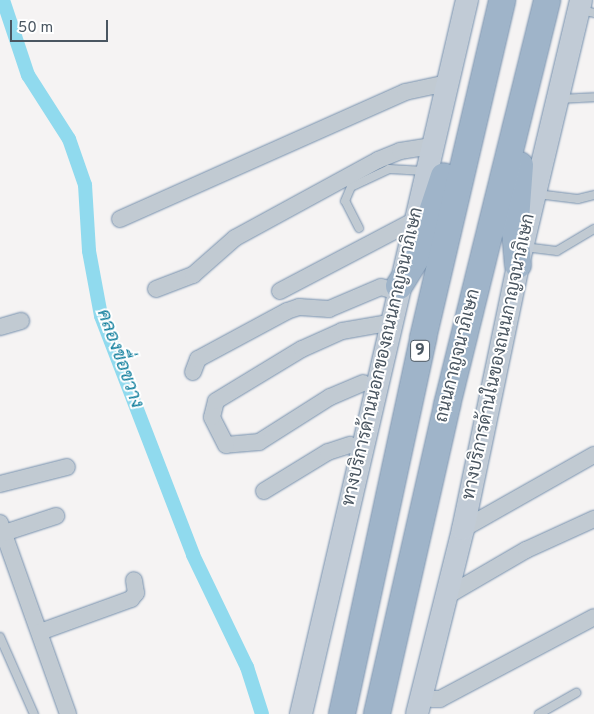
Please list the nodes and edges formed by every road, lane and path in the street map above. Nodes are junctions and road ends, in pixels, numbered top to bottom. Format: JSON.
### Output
{"nodes":[{"id":1,"x":467,"y":0,"type":"edge"},
{"id":2,"x":502,"y":0,"type":"edge"},
{"id":3,"x":547,"y":0,"type":"edge"},
{"id":4,"x":585,"y":7,"type":"edge"},
{"id":5,"x":447,"y":83,"type":"junction"},
{"id":6,"x":525,"y":92,"type":"junction"},
{"id":7,"x":594,"y":96,"type":"edge"},
{"id":8,"x":557,"y":99,"type":"junction"},
{"id":9,"x":475,"y":112,"type":"junction"},
{"id":10,"x":432,"y":146,"type":"junction"},
{"id":11,"x":425,"y":171,"type":"junction"},
{"id":12,"x":535,"y":194,"type":"junction"},
{"id":13,"x":594,"y":195,"type":"edge"},
{"id":14,"x":120,"y":219,"type":"dead end"},
{"id":15,"x":415,"y":220,"type":"junction"},
{"id":16,"x":359,"y":228,"type":"dead end"},
{"id":17,"x":594,"y":229,"type":"edge"},
{"id":18,"x":520,"y":256,"type":"junction"},
{"id":19,"x":156,"y":289,"type":"dead end"},
{"id":20,"x":280,"y":291,"type":"dead end"},
{"id":21,"x":393,"y":302,"type":"junction"},
{"id":22,"x":21,"y":321,"type":"dead end"},
{"id":23,"x":0,"y":328,"type":"edge"},
{"id":24,"x":193,"y":372,"type":"dead end"},
{"id":25,"x":363,"y":383,"type":"junction"},
{"id":26,"x":350,"y":445,"type":"junction"},
{"id":27,"x":594,"y":455,"type":"edge"},
{"id":28,"x":67,"y":467,"type":"dead end"},
{"id":29,"x":0,"y":484,"type":"edge"},
{"id":30,"x":264,"y":491,"type":"dead end"},
{"id":31,"x":56,"y":516,"type":"dead end"},
{"id":32,"x":594,"y":519,"type":"edge"},
{"id":33,"x":2,"y":528,"type":"edge"},
{"id":34,"x":463,"y":529,"type":"junction"},
{"id":35,"x":456,"y":560,"type":"junction"},
{"id":36,"x":134,"y":580,"type":"dead end"},
{"id":37,"x":452,"y":593,"type":"junction"},
{"id":38,"x":594,"y":617,"type":"edge"},
{"id":39,"x":40,"y":632,"type":"junction"},
{"id":40,"x":0,"y":637,"type":"edge"},
{"id":41,"x":576,"y":693,"type":"dead end"},
{"id":42,"x":343,"y":708,"type":"edge"},
{"id":43,"x":426,"y":709,"type":"edge"},
{"id":44,"x":34,"y":714,"type":"edge"},
{"id":45,"x":68,"y":714,"type":"edge"},
{"id":46,"x":301,"y":714,"type":"edge"},
{"id":47,"x":377,"y":714,"type":"edge"},
{"id":48,"x":539,"y":714,"type":"edge"}],
"edges":[{"from":1,"to":5,"type":"main road","name":"ทางบริการด้านนอกของถนนกาญจนาภิเษก"},
{"from":2,"to":9,"type":"highway","name":"ถนนกาญจนาภิเษก","number":"9"},
{"from":3,"to":6,"type":"highway","name":"ถนนกาญจนาภิเษก","number":"9"},
{"from":4,"to":8,"type":"main road","name":"ทางบริการด้านในของถนนกาญจนาภิเษก"},
{"from":5,"to":10,"type":"main road","name":"ทางบริการด้านนอกของถนนกาญจนาภิเษก"},
{"from":5,"to":14,"type":"street"},
{"from":6,"to":18,"type":"highway"},
{"from":6,"to":47,"type":"highway","name":"ถนนกาญจนาภิเษก","number":"9"},
{"from":7,"to":8,"type":"lane"},
{"from":8,"to":12,"type":"main road","name":"ทางบริการด้านในของถนนกาญจนาภิเษก"},
{"from":9,"to":21,"type":"highway"},
{"from":9,"to":42,"type":"highway","name":"ถนนกาญจนาภิเษก","number":"9"},
{"from":10,"to":11,"type":"main road","name":"ทางบริการด้านนอกของถนนกาญจนาภิเษก"},
{"from":10,"to":19,"type":"street"},
{"from":11,"to":15,"type":"main road","name":"ทางบริการด้านนอกของถนนกาญจนาภิเษก"},
{"from":11,"to":16,"type":"lane"},
{"from":12,"to":13,"type":"lane"},
{"from":12,"to":18,"type":"main road","name":"ทางบริการด้านในของถนนกาญจนาภิเษก"},
{"from":15,"to":20,"type":"street"},
{"from":15,"to":21,"type":"main road","name":"ทางบริการด้านนอกของถนนกาญจนาภิเษก"},
{"from":17,"to":18,"type":"lane"},
{"from":18,"to":34,"type":"main road","name":"ทางบริการด้านในของถนนกาญจนาภิเษก"},
{"from":21,"to":24,"type":"street"},
{"from":21,"to":25,"type":"main road"},
{"from":21,"to":25,"type":"street"},
{"from":21,"to":46,"type":"main road","name":"ทางบริการด้านนอกของถนนกาญจนาภิเษก"},
{"from":22,"to":23,"type":"street"},
{"from":25,"to":26,"type":"main road"},
{"from":26,"to":30,"type":"street"},
{"from":26,"to":46,"type":"main road"},
{"from":27,"to":34,"type":"street"},
{"from":28,"to":29,"type":"street"},
{"from":31,"to":33,"type":"street"},
{"from":32,"to":37,"type":"street"},
{"from":33,"to":39,"type":"street"},
{"from":34,"to":35,"type":"main road","name":"ทางบริการด้านในของถนนกาญจนาภิเษก"},
{"from":35,"to":37,"type":"main road"},
{"from":35,"to":43,"type":"main road","name":"ทางบริการด้านในของถนนกาญจนาภิเษก"},
{"from":36,"to":39,"type":"street"},
{"from":37,"to":43,"type":"main road"},
{"from":38,"to":43,"type":"street"},
{"from":39,"to":45,"type":"street"},
{"from":40,"to":44,"type":"lane"},
{"from":41,"to":48,"type":"lane"}]}
